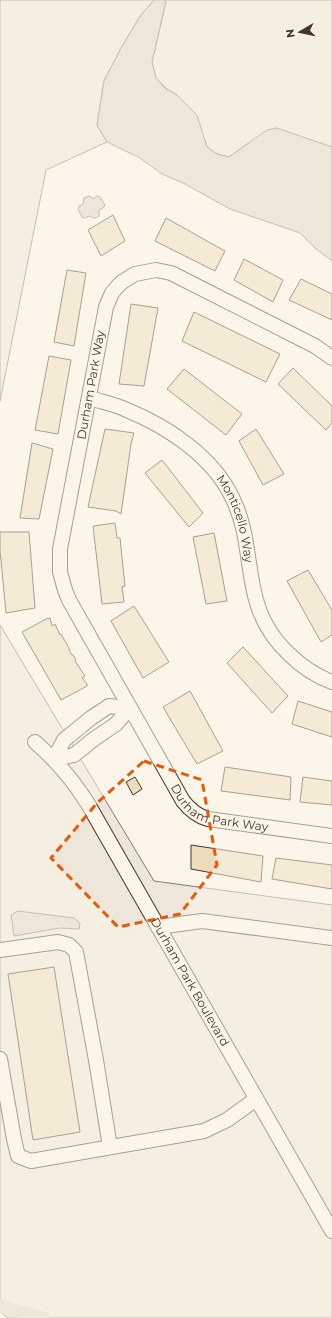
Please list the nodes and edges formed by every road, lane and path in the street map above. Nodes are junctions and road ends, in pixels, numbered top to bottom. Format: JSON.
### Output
{"nodes":[{"id":1,"x":332,"y":358,"type":"edge"},
{"id":2,"x":90,"y":398,"type":"junction"},
{"id":3,"x":332,"y":682,"type":"edge"},
{"id":4,"x":130,"y":708,"type":"junction"},
{"id":5,"x":78,"y":728,"type":"junction"},
{"id":6,"x":35,"y":742,"type":"dead end"},
{"id":7,"x":90,"y":742,"type":"junction"},
{"id":8,"x":54,"y":758,"type":"junction"},
{"id":9,"x":332,"y":836,"type":"edge"},
{"id":10,"x":158,"y":927,"type":"junction"},
{"id":11,"x":332,"y":938,"type":"edge"},
{"id":12,"x":0,"y":950,"type":"edge"},
{"id":13,"x":0,"y":1058,"type":"edge"},
{"id":14,"x":256,"y":1099,"type":"junction"},
{"id":15,"x":110,"y":1147,"type":"junction"},
{"id":16,"x":332,"y":1231,"type":"edge"}],
"edges":[{"from":1,"to":2,"type":"street","name":"Durham Park Way"},
{"from":2,"to":3,"type":"street","name":"Monticello Way"},
{"from":2,"to":4,"type":"street","name":"Durham Park Way"},
{"from":4,"to":5,"type":"street"},
{"from":4,"to":7,"type":"street"},
{"from":4,"to":9,"type":"street","name":"Durham Park Way"},
{"from":5,"to":7,"type":"street"},
{"from":5,"to":8,"type":"street"},
{"from":6,"to":8,"type":"street","name":"Durham Park Boulevard"},
{"from":7,"to":8,"type":"street"},
{"from":8,"to":10,"type":"street","name":"Durham Park Boulevard"},
{"from":10,"to":11,"type":"street"},
{"from":10,"to":14,"type":"street","name":"Durham Park Boulevard"},
{"from":12,"to":15,"type":"street"},
{"from":13,"to":15,"type":"street"},
{"from":14,"to":15,"type":"street"},
{"from":14,"to":16,"type":"street","name":"Durham Park Boulevard"}]}
